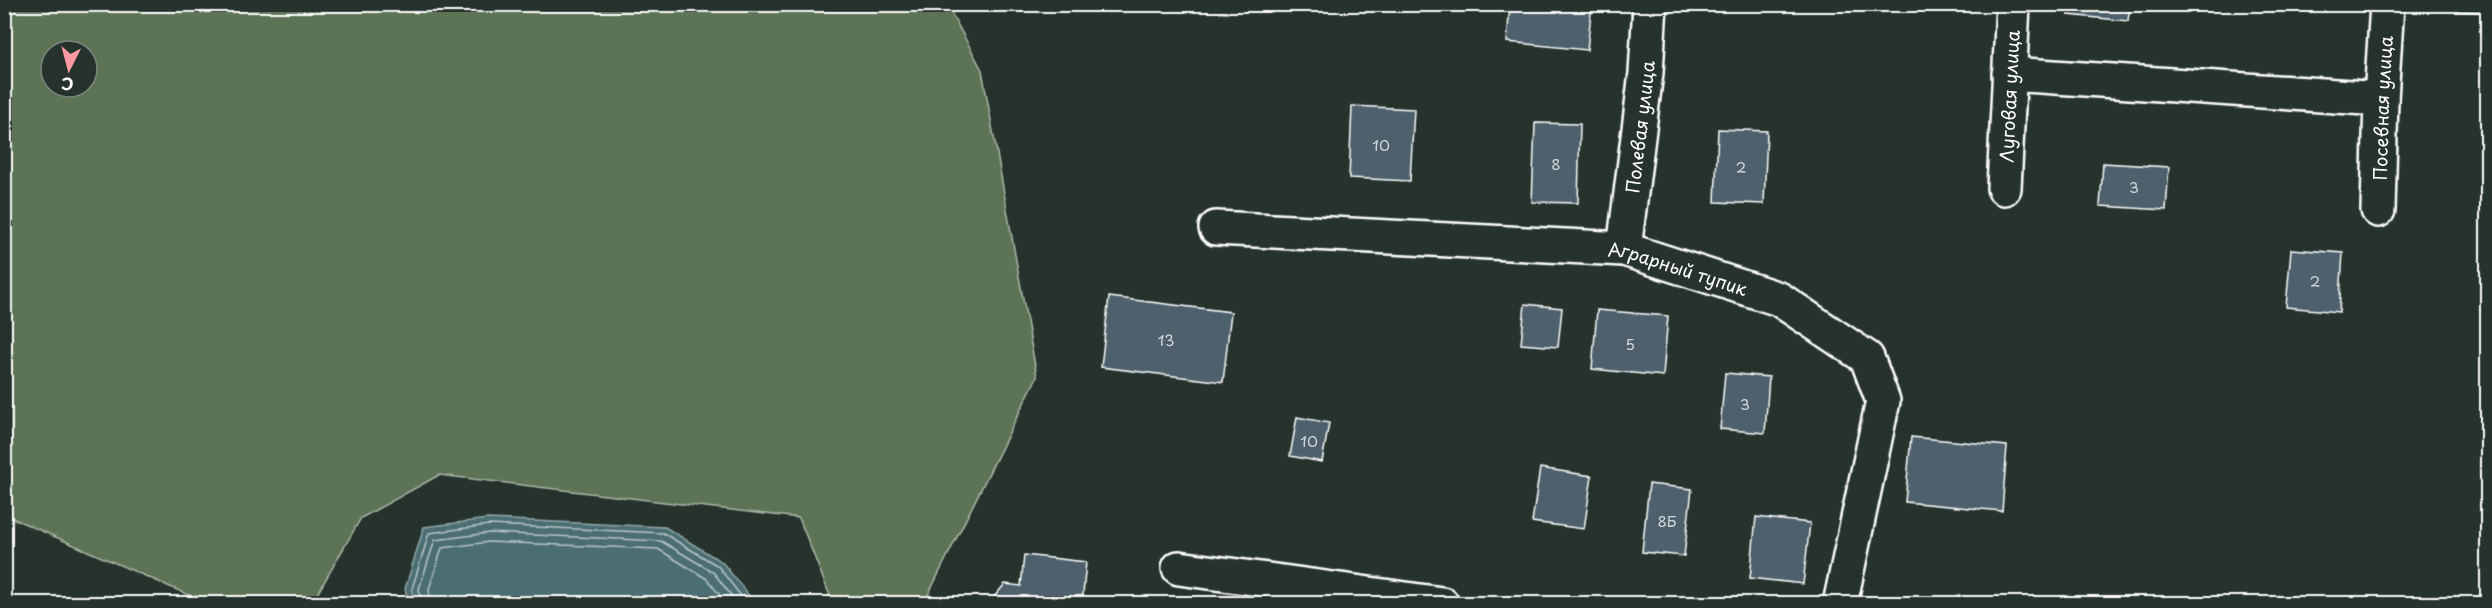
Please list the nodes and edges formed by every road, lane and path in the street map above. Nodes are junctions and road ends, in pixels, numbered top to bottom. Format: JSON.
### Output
{"nodes":[{"id":1,"x":1650,"y":4,"type":"edge"},
{"id":2,"x":2013,"y":4,"type":"edge"},
{"id":3,"x":2386,"y":4,"type":"edge"},
{"id":4,"x":2009,"y":74,"type":"junction"},
{"id":5,"x":2380,"y":99,"type":"junction"},
{"id":6,"x":2004,"y":188,"type":"dead end"},
{"id":7,"x":2378,"y":210,"type":"dead end"},
{"id":8,"x":1216,"y":228,"type":"dead end"},
{"id":9,"x":1624,"y":249,"type":"junction"},
{"id":10,"x":1179,"y":568,"type":"dead end"},
{"id":11,"x":1442,"y":603,"type":"edge"},
{"id":12,"x":1840,"y":603,"type":"edge"}],
"edges":[{"from":1,"to":9,"type":"lane","name":"Полевая улица"},
{"from":2,"to":4,"type":"lane","name":"Луговая улица"},
{"from":3,"to":5,"type":"lane","name":"Посевная улица"},
{"from":4,"to":5,"type":"lane"},
{"from":4,"to":6,"type":"lane","name":"Луговая улица"},
{"from":5,"to":7,"type":"lane","name":"Посевная улица"},
{"from":8,"to":9,"type":"lane","name":"Аграрный тупик"},
{"from":9,"to":12,"type":"lane","name":"Аграрный тупик"},
{"from":10,"to":11,"type":"lane"}]}
